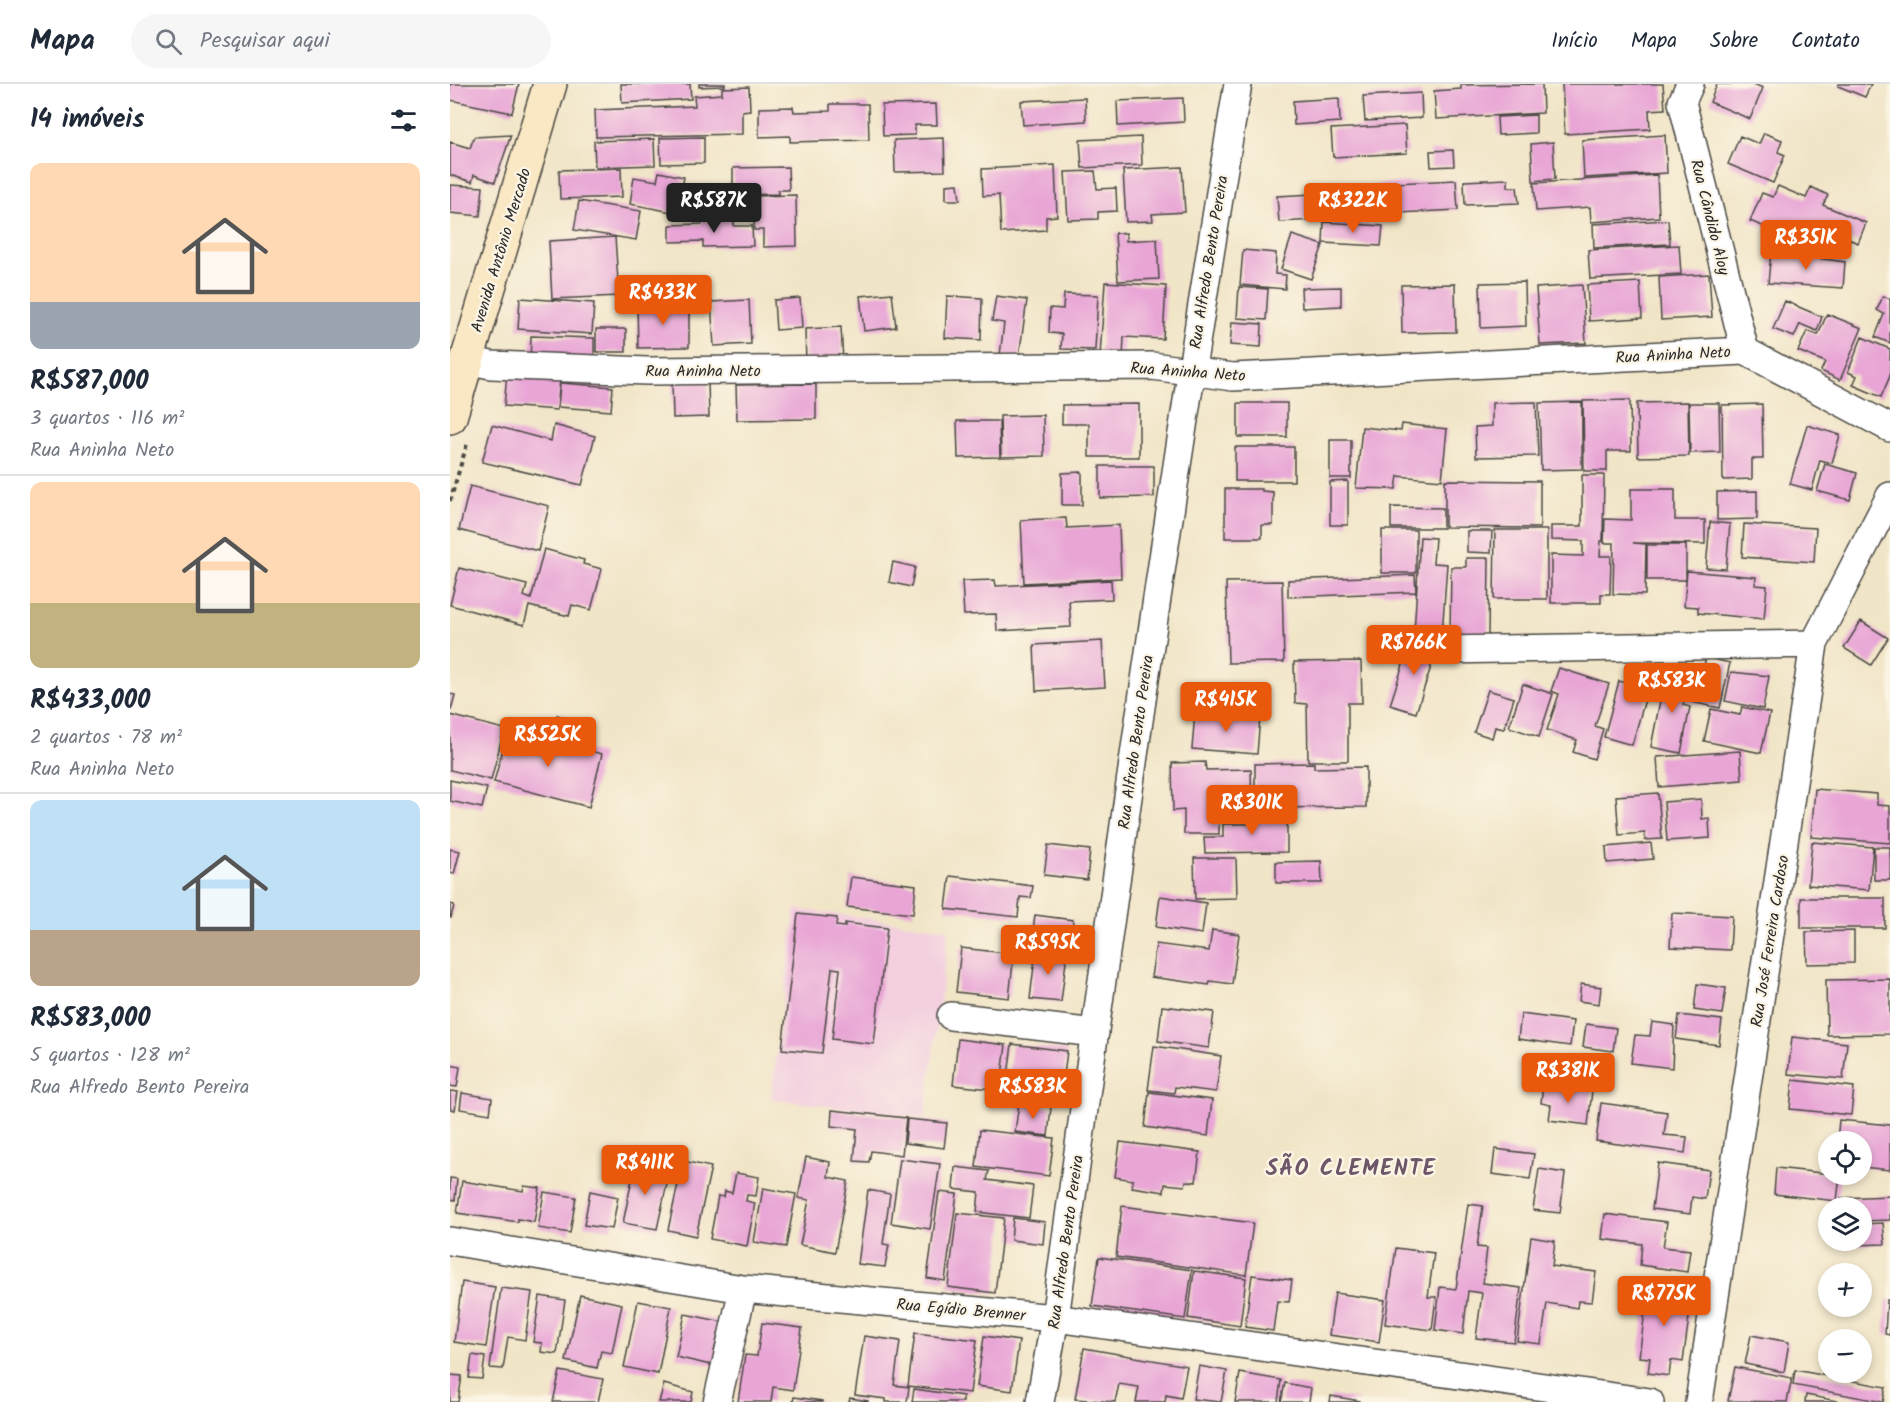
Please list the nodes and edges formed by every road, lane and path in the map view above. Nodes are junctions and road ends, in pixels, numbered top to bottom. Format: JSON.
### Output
{"nodes":[{"id":1,"x":550,"y":84,"type":"edge"},
{"id":2,"x":1238,"y":84,"type":"edge"},
{"id":3,"x":1690,"y":84,"type":"edge"},
{"id":4,"x":1745,"y":351,"type":"junction"},
{"id":5,"x":467,"y":360,"type":"junction"},
{"id":6,"x":1190,"y":370,"type":"junction"},
{"id":7,"x":450,"y":417,"type":"edge"},
{"id":8,"x":1890,"y":428,"type":"edge"},
{"id":9,"x":1890,"y":496,"type":"edge"},
{"id":10,"x":1814,"y":644,"type":"junction"},
{"id":11,"x":1443,"y":650,"type":"dead end"},
{"id":12,"x":951,"y":1016,"type":"dead end"},
{"id":13,"x":1095,"y":1033,"type":"junction"},
{"id":14,"x":450,"y":1240,"type":"edge"},
{"id":15,"x":743,"y":1288,"type":"junction"},
{"id":16,"x":1055,"y":1318,"type":"junction"},
{"id":17,"x":717,"y":1402,"type":"edge"},
{"id":18,"x":1040,"y":1402,"type":"edge"},
{"id":19,"x":1650,"y":1402,"type":"edge"},
{"id":20,"x":1699,"y":1402,"type":"edge"}],
"edges":[{"from":1,"to":5,"type":"street","name":"Avenida Antônio Mercado"},
{"from":2,"to":6,"type":"street","name":"Rua Alfredo Bento Pereira"},
{"from":3,"to":4,"type":"street","name":"Rua Cândido Aloy"},
{"from":4,"to":6,"type":"street","name":"Rua Aninha Neto"},
{"from":4,"to":8,"type":"street","name":"Rua Aninha Neto"},
{"from":5,"to":6,"type":"street","name":"Rua Aninha Neto"},
{"from":5,"to":7,"type":"street","name":"Avenida Antônio Mercado"},
{"from":6,"to":13,"type":"street","name":"Rua Alfredo Bento Pereira"},
{"from":9,"to":10,"type":"street","name":"Rua José Ferreira Cardoso"},
{"from":10,"to":11,"type":"street"},
{"from":10,"to":20,"type":"street","name":"Rua José Ferreira Cardoso"},
{"from":12,"to":13,"type":"street"},
{"from":13,"to":16,"type":"street","name":"Rua Alfredo Bento Pereira"},
{"from":14,"to":15,"type":"street","name":"Rua Egídio Brenner"},
{"from":15,"to":16,"type":"street","name":"Rua Egídio Brenner"},
{"from":15,"to":17,"type":"street"},
{"from":16,"to":18,"type":"street","name":"Rua Alfredo Bento Pereira"},
{"from":16,"to":19,"type":"street","name":"Rua Egídio Brenner"}]}
